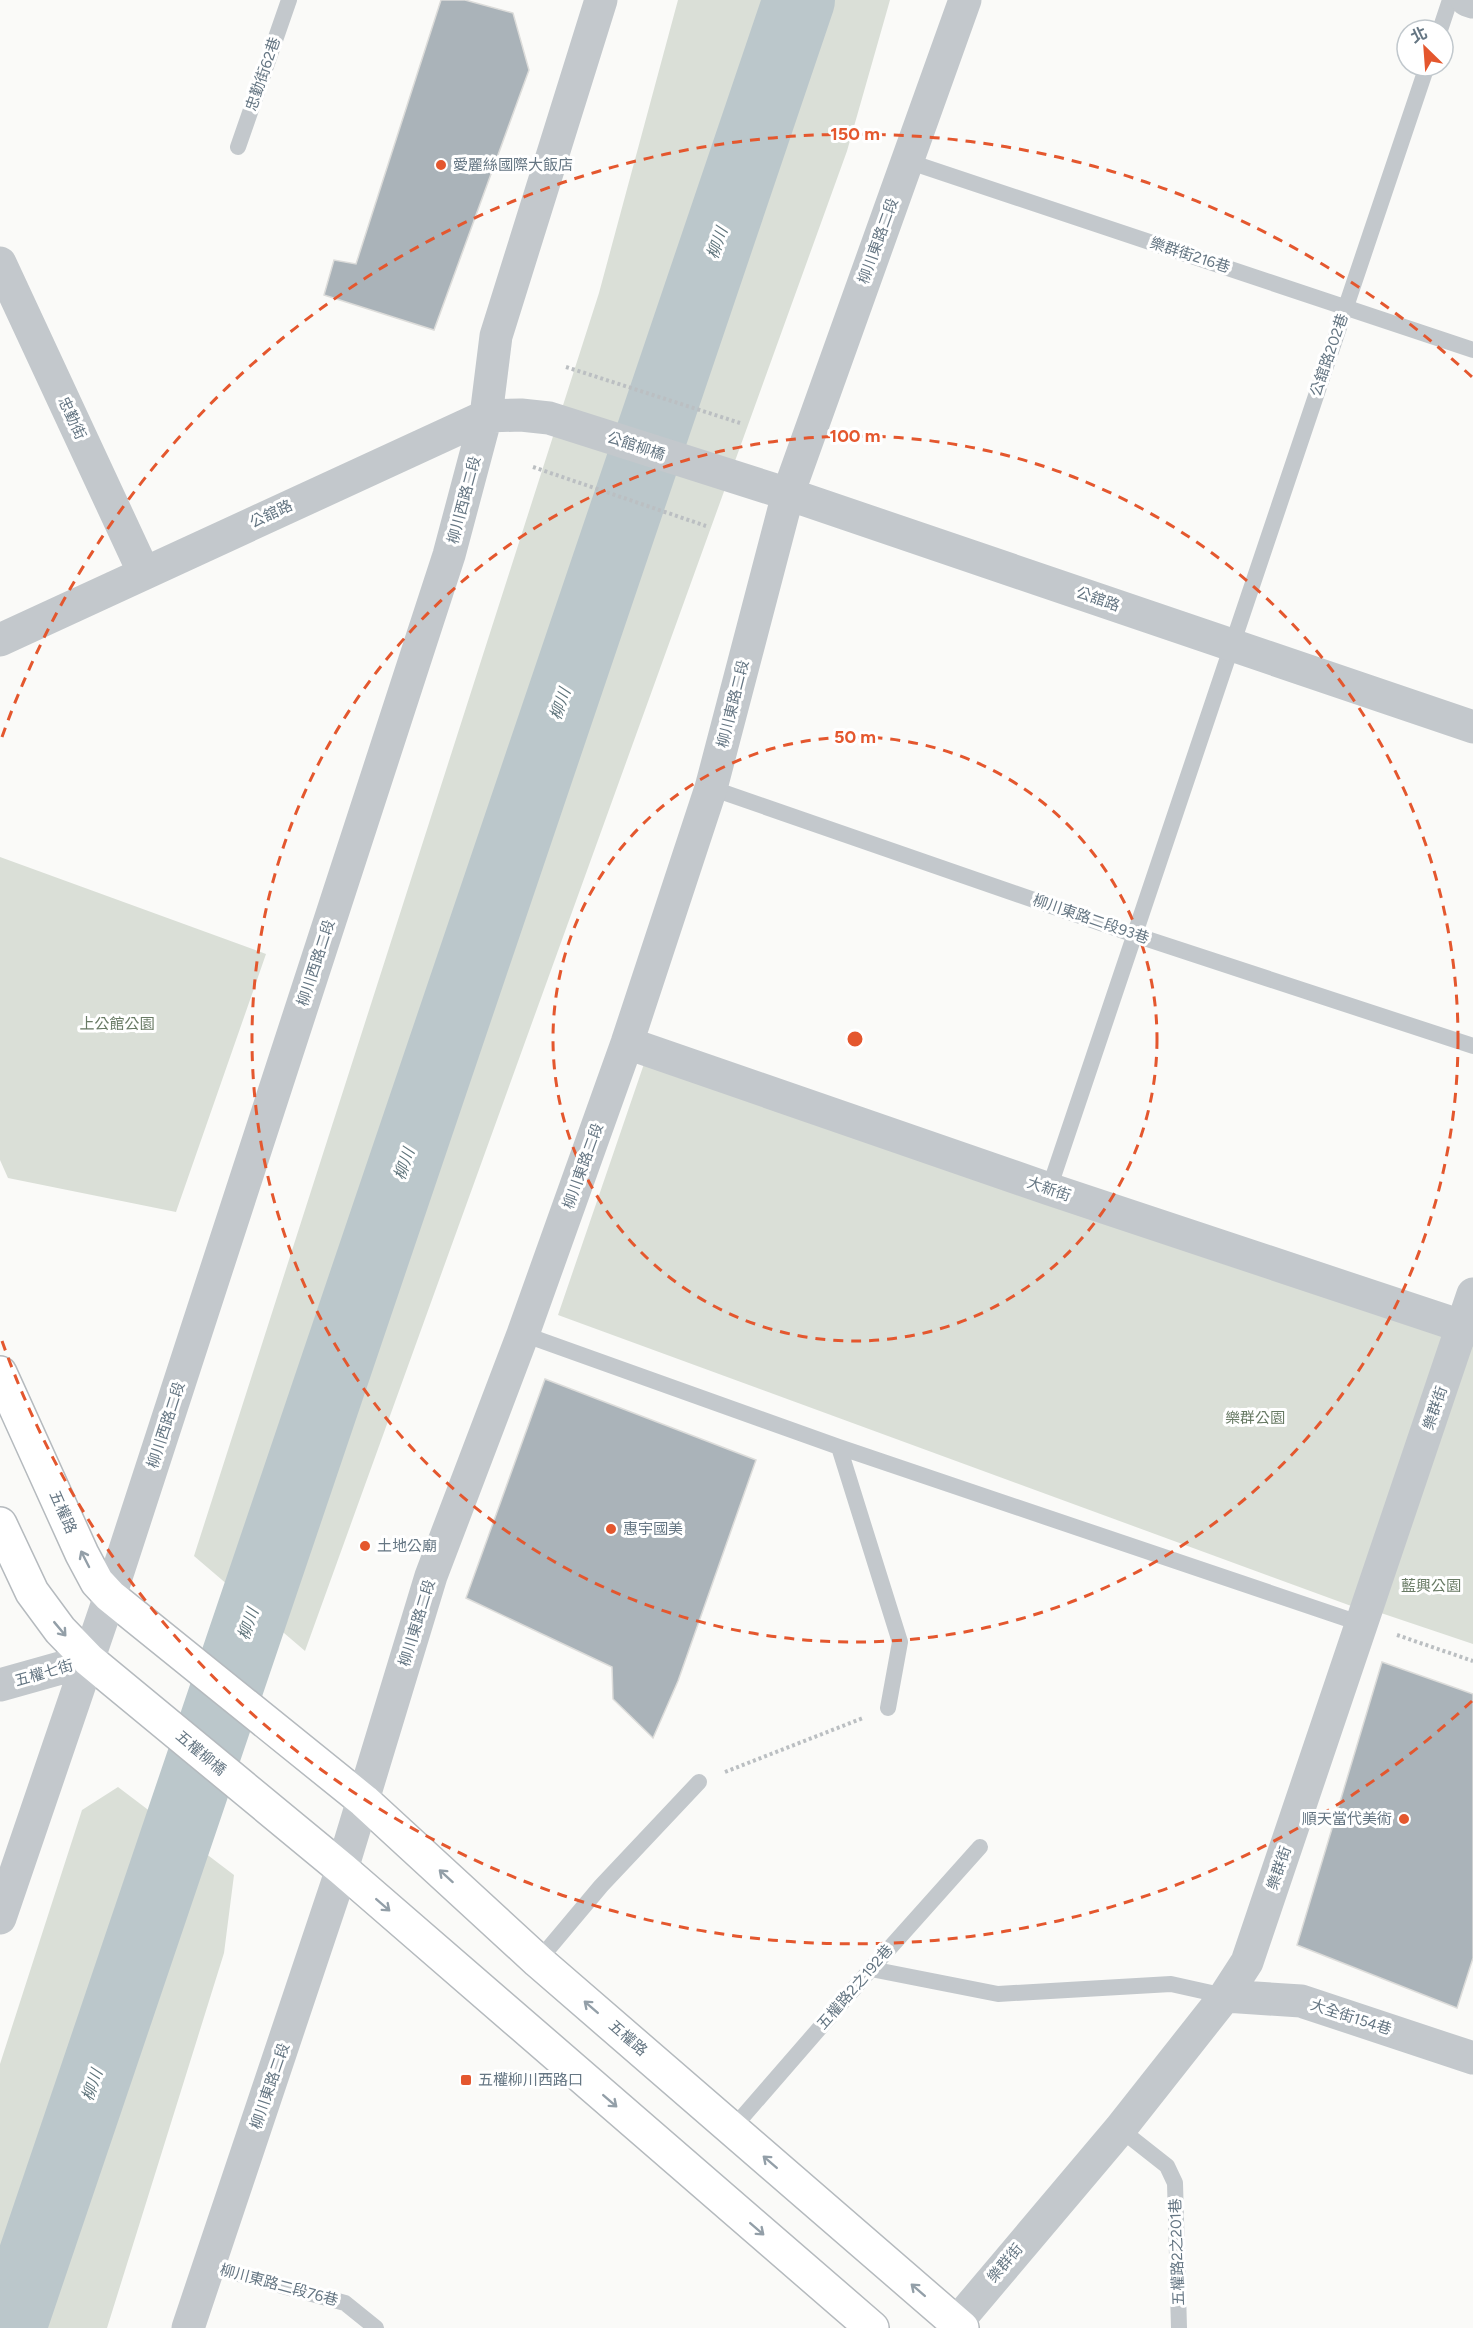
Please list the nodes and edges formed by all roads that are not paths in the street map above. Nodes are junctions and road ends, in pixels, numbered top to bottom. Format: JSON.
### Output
{"nodes":[{"id":1,"x":289,"y":0,"type":"edge"},
{"id":2,"x":599,"y":0,"type":"edge"},
{"id":3,"x":965,"y":0,"type":"edge"},
{"id":4,"x":1450,"y":0,"type":"edge"},
{"id":5,"x":1467,"y":0,"type":"edge"},
{"id":6,"x":1473,"y":2,"type":"edge"},
{"id":7,"x":1444,"y":18,"type":"edge"},
{"id":8,"x":1423,"y":78,"type":"edge"},
{"id":9,"x":238,"y":147,"type":"dead end"},
{"id":10,"x":907,"y":161,"type":"junction"},
{"id":11,"x":0,"y":263,"type":"edge"},
{"id":12,"x":1345,"y":307,"type":"junction"},
{"id":13,"x":1473,"y":350,"type":"edge"},
{"id":14,"x":486,"y":416,"type":"junction"},
{"id":15,"x":549,"y":418,"type":"joint"},
{"id":16,"x":723,"y":474,"type":"joint"},
{"id":17,"x":788,"y":494,"type":"junction"},
{"id":18,"x":144,"y":573,"type":"junction"},
{"id":19,"x":0,"y":640,"type":"edge"},
{"id":20,"x":1231,"y":644,"type":"junction"},
{"id":21,"x":1473,"y":727,"type":"edge"},
{"id":22,"x":711,"y":788,"type":"junction"},
{"id":23,"x":1135,"y":935,"type":"junction"},
{"id":24,"x":627,"y":1043,"type":"junction"},
{"id":25,"x":1473,"y":1046,"type":"edge"},
{"id":26,"x":1049,"y":1189,"type":"junction"},
{"id":27,"x":1473,"y":1294,"type":"edge"},
{"id":28,"x":1468,"y":1328,"type":"edge"},
{"id":29,"x":523,"y":1334,"type":"junction"},
{"id":30,"x":0,"y":1372,"type":"edge"},
{"id":31,"x":839,"y":1448,"type":"junction"},
{"id":32,"x":0,"y":1524,"type":"edge"},
{"id":33,"x":110,"y":1596,"type":"junction"},
{"id":34,"x":1362,"y":1624,"type":"junction"},
{"id":35,"x":88,"y":1660,"type":"junction"},
{"id":36,"x":0,"y":1686,"type":"edge"},
{"id":37,"x":888,"y":1708,"type":"road end"},
{"id":38,"x":699,"y":1782,"type":"road end"},
{"id":39,"x":364,"y":1801,"type":"junction"},
{"id":40,"x":980,"y":1847,"type":"dead end"},
{"id":41,"x":342,"y":1869,"type":"junction"},
{"id":42,"x":0,"y":1918,"type":"edge"},
{"id":43,"x":538,"y":1961,"type":"junction"},
{"id":44,"x":871,"y":1969,"type":"junction"},
{"id":45,"x":1225,"y":1996,"type":"junction"},
{"id":46,"x":1473,"y":2058,"type":"edge"},
{"id":47,"x":732,"y":2129,"type":"junction"},
{"id":48,"x":1120,"y":2129,"type":"junction"},
{"id":49,"x":209,"y":2266,"type":"junction"},
{"id":50,"x":956,"y":2326,"type":"edge"},
{"id":51,"x":188,"y":2328,"type":"edge"},
{"id":52,"x":376,"y":2328,"type":"edge"},
{"id":53,"x":872,"y":2328,"type":"edge"},
{"id":54,"x":1179,"y":2328,"type":"edge"}],
"edges":[{"from":1,"to":9,"type":"lane","name":"忠勤街62巷"},
{"from":2,"to":14,"type":"street","name":"柳川西路二段"},
{"from":3,"to":10,"type":"street","name":"柳川東路二段"},
{"from":4,"to":7,"type":"lane"},
{"from":5,"to":6,"type":"street"},
{"from":8,"to":12,"type":"lane","name":"公舘路202巷"},
{"from":10,"to":12,"type":"lane","name":"樂群街216巷"},
{"from":10,"to":17,"type":"street","name":"柳川東路二段"},
{"from":11,"to":18,"type":"street","name":"忠勤街"},
{"from":12,"to":13,"type":"lane","name":"樂群街216巷"},
{"from":12,"to":20,"type":"lane","name":"公舘路202巷"},
{"from":14,"to":15,"type":"street","name":"公舘路"},
{"from":14,"to":18,"type":"street","name":"公舘路"},
{"from":14,"to":33,"type":"street","name":"柳川西路二段"},
{"from":15,"to":16,"type":"street","name":"公館柳橋"},
{"from":16,"to":17,"type":"street","name":"公舘路"},
{"from":17,"to":20,"type":"street","name":"公舘路"},
{"from":17,"to":22,"type":"street","name":"柳川東路二段"},
{"from":18,"to":19,"type":"street","name":"公舘路"},
{"from":20,"to":21,"type":"street","name":"公舘路"},
{"from":20,"to":23,"type":"lane","name":"公舘路202巷"},
{"from":22,"to":23,"type":"lane","name":"柳川東路二段93巷"},
{"from":22,"to":24,"type":"street","name":"柳川東路二段"},
{"from":23,"to":25,"type":"lane","name":"柳川東路二段93巷"},
{"from":23,"to":26,"type":"lane","name":"公舘路202巷"},
{"from":24,"to":26,"type":"street","name":"大新街"},
{"from":24,"to":29,"type":"street","name":"柳川東路二段"},
{"from":26,"to":28,"type":"street","name":"大新街"},
{"from":27,"to":28,"type":"street","name":"樂群街"},
{"from":28,"to":34,"type":"street","name":"樂群街"},
{"from":29,"to":31,"type":"lane"},
{"from":29,"to":39,"type":"street","name":"柳川東路二段"},
{"from":33,"to":30,"type":"main road","name":"五權路","one_way":true},
{"from":31,"to":34,"type":"lane"},
{"from":31,"to":37,"type":"lane"},
{"from":32,"to":35,"type":"main road","one_way":true},
{"from":33,"to":35,"type":"street","name":"柳川西路二段"},
{"from":33,"to":39,"type":"main road","name":"五權路"},
{"from":34,"to":45,"type":"street","name":"樂群街"},
{"from":35,"to":36,"type":"street","name":"五權七街"},
{"from":35,"to":41,"type":"main road","name":"五權柳橋"},
{"from":35,"to":42,"type":"street","name":"柳川西路二段"},
{"from":38,"to":43,"type":"lane"},
{"from":39,"to":41,"type":"street","name":"柳川東路二段"},
{"from":43,"to":39,"type":"main road","name":"五權路","one_way":true},
{"from":40,"to":44,"type":"lane","name":"五權路2之192巷"},
{"from":41,"to":49,"type":"street","name":"柳川東路二段"},
{"from":41,"to":53,"type":"main road","one_way":true},
{"from":47,"to":43,"type":"main road","name":"五權路","one_way":true},
{"from":44,"to":45,"type":"lane"},
{"from":44,"to":47,"type":"lane","name":"五權路2之192巷"},
{"from":45,"to":46,"type":"street","name":"大全街154巷"},
{"from":45,"to":48,"type":"street","name":"樂群街"},
{"from":50,"to":47,"type":"main road","name":"五權路","one_way":true},
{"from":48,"to":50,"type":"street","name":"樂群街"},
{"from":48,"to":54,"type":"lane","name":"五權路2之201巷"},
{"from":49,"to":51,"type":"street","name":"柳川東路二段"},
{"from":49,"to":52,"type":"lane","name":"柳川東路二段76巷"}]}
